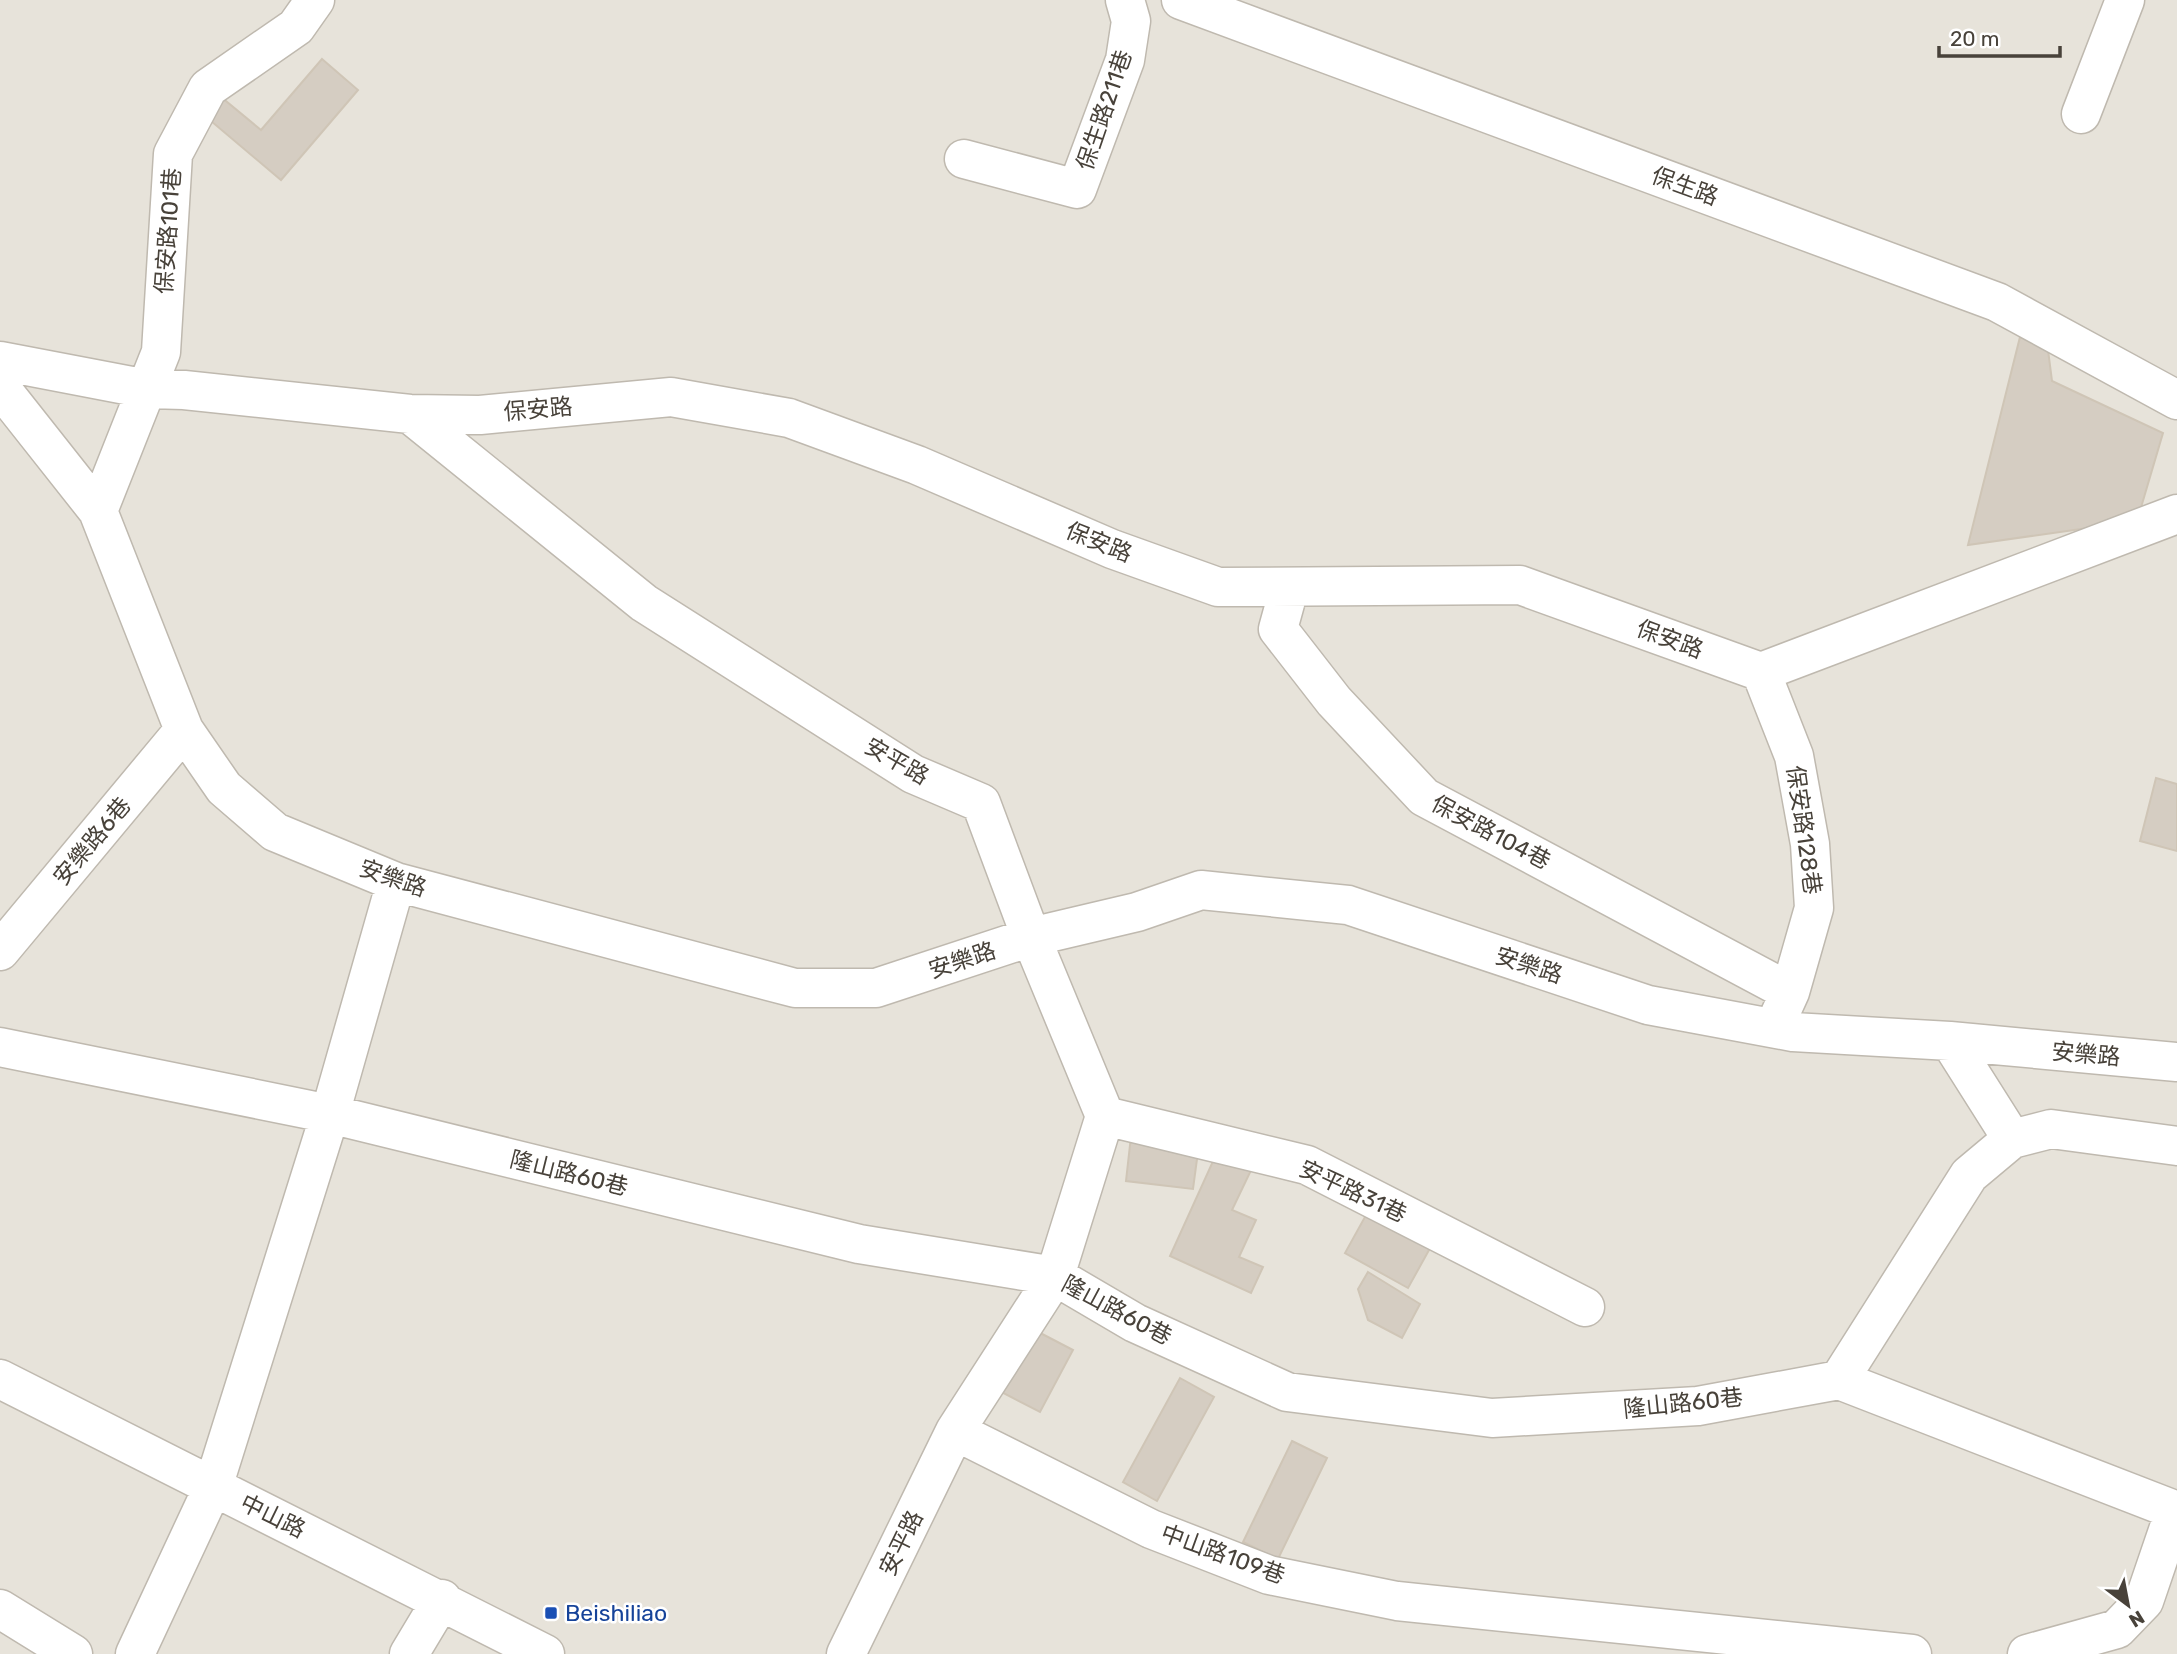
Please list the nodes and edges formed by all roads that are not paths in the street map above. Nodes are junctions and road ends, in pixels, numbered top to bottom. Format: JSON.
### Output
{"nodes":[{"id":1,"x":315,"y":0,"type":"edge"},
{"id":2,"x":1125,"y":0,"type":"edge"},
{"id":3,"x":1181,"y":0,"type":"edge"},
{"id":4,"x":2125,"y":0,"type":"edge"},
{"id":5,"x":2081,"y":114,"type":"dead end"},
{"id":6,"x":964,"y":159,"type":"dead end"},
{"id":7,"x":0,"y":361,"type":"edge"},
{"id":8,"x":0,"y":387,"type":"edge"},
{"id":9,"x":147,"y":389,"type":"junction"},
{"id":10,"x":2177,"y":400,"type":"edge"},
{"id":11,"x":410,"y":414,"type":"junction"},
{"id":12,"x":98,"y":510,"type":"junction"},
{"id":13,"x":2177,"y":514,"type":"edge"},
{"id":14,"x":1289,"y":589,"type":"junction"},
{"id":15,"x":1761,"y":672,"type":"junction"},
{"id":16,"x":184,"y":730,"type":"junction"},
{"id":17,"x":396,"y":882,"type":"junction"},
{"id":18,"x":1031,"y":937,"type":"junction"},
{"id":19,"x":1,"y":947,"type":"edge"},
{"id":20,"x":1790,"y":992,"type":"junction"},
{"id":21,"x":1773,"y":1028,"type":"junction"},
{"id":22,"x":1950,"y":1041,"type":"junction"},
{"id":23,"x":0,"y":1047,"type":"edge"},
{"id":24,"x":2177,"y":1062,"type":"edge"},
{"id":25,"x":330,"y":1114,"type":"junction"},
{"id":26,"x":1105,"y":1116,"type":"junction"},
{"id":27,"x":2012,"y":1139,"type":"junction"},
{"id":28,"x":2177,"y":1146,"type":"edge"},
{"id":29,"x":1055,"y":1276,"type":"junction"},
{"id":30,"x":1586,"y":1307,"type":"dead end"},
{"id":31,"x":0,"y":1379,"type":"edge"},
{"id":32,"x":1839,"y":1380,"type":"junction"},
{"id":33,"x":955,"y":1431,"type":"junction"},
{"id":34,"x":213,"y":1487,"type":"junction"},
{"id":35,"x":2176,"y":1510,"type":"edge"},
{"id":36,"x":442,"y":1599,"type":"junction"},
{"id":37,"x":0,"y":1609,"type":"edge"},
{"id":38,"x":1778,"y":1646,"type":"edge"},
{"id":39,"x":73,"y":1654,"type":"edge"},
{"id":40,"x":135,"y":1654,"type":"edge"},
{"id":41,"x":409,"y":1654,"type":"edge"},
{"id":42,"x":545,"y":1654,"type":"edge"},
{"id":43,"x":846,"y":1654,"type":"edge"},
{"id":44,"x":1912,"y":1654,"type":"edge"},
{"id":45,"x":2027,"y":1654,"type":"edge"}],
"edges":[{"from":1,"to":9,"type":"street","name":"保安路101巷"},
{"from":2,"to":6,"type":"street","name":"保生路211巷"},
{"from":3,"to":10,"type":"street","name":"保生路"},
{"from":4,"to":5,"type":"street"},
{"from":7,"to":9,"type":"street","name":"保安路"},
{"from":8,"to":12,"type":"street","name":"安樂路"},
{"from":9,"to":11,"type":"street","name":"保安路"},
{"from":9,"to":12,"type":"street","name":"保安路101巷"},
{"from":11,"to":14,"type":"street","name":"保安路"},
{"from":11,"to":18,"type":"street","name":"安平路"},
{"from":12,"to":16,"type":"street","name":"安樂路"},
{"from":13,"to":15,"type":"street"},
{"from":14,"to":15,"type":"street","name":"保安路"},
{"from":14,"to":20,"type":"street","name":"保安路104巷"},
{"from":15,"to":20,"type":"street","name":"保安路128巷"},
{"from":16,"to":17,"type":"street","name":"安樂路"},
{"from":16,"to":19,"type":"street","name":"安樂路6巷"},
{"from":17,"to":18,"type":"street","name":"安樂路"},
{"from":17,"to":25,"type":"street"},
{"from":18,"to":21,"type":"street","name":"安樂路"},
{"from":18,"to":26,"type":"street","name":"安平路"},
{"from":20,"to":21,"type":"street","name":"保安路128巷"},
{"from":21,"to":22,"type":"street","name":"安樂路"},
{"from":22,"to":24,"type":"street","name":"安樂路"},
{"from":22,"to":27,"type":"street"},
{"from":23,"to":25,"type":"street","name":"隆山路60巷"},
{"from":25,"to":29,"type":"street","name":"隆山路60巷"},
{"from":25,"to":34,"type":"street"},
{"from":26,"to":29,"type":"street"},
{"from":26,"to":30,"type":"street","name":"安平路31巷"},
{"from":27,"to":28,"type":"street"},
{"from":27,"to":32,"type":"street"},
{"from":29,"to":32,"type":"street","name":"隆山路60巷"},
{"from":29,"to":33,"type":"street"},
{"from":31,"to":34,"type":"street","name":"中山路"},
{"from":32,"to":35,"type":"street"},
{"from":33,"to":38,"type":"street","name":"中山路109巷"},
{"from":33,"to":43,"type":"street","name":"安平路"},
{"from":34,"to":36,"type":"street","name":"中山路"},
{"from":34,"to":40,"type":"street"},
{"from":35,"to":45,"type":"street"},
{"from":36,"to":41,"type":"street"},
{"from":36,"to":42,"type":"street","name":"中山路"},
{"from":37,"to":39,"type":"street"},
{"from":38,"to":44,"type":"street","name":"中山路109巷"}]}
